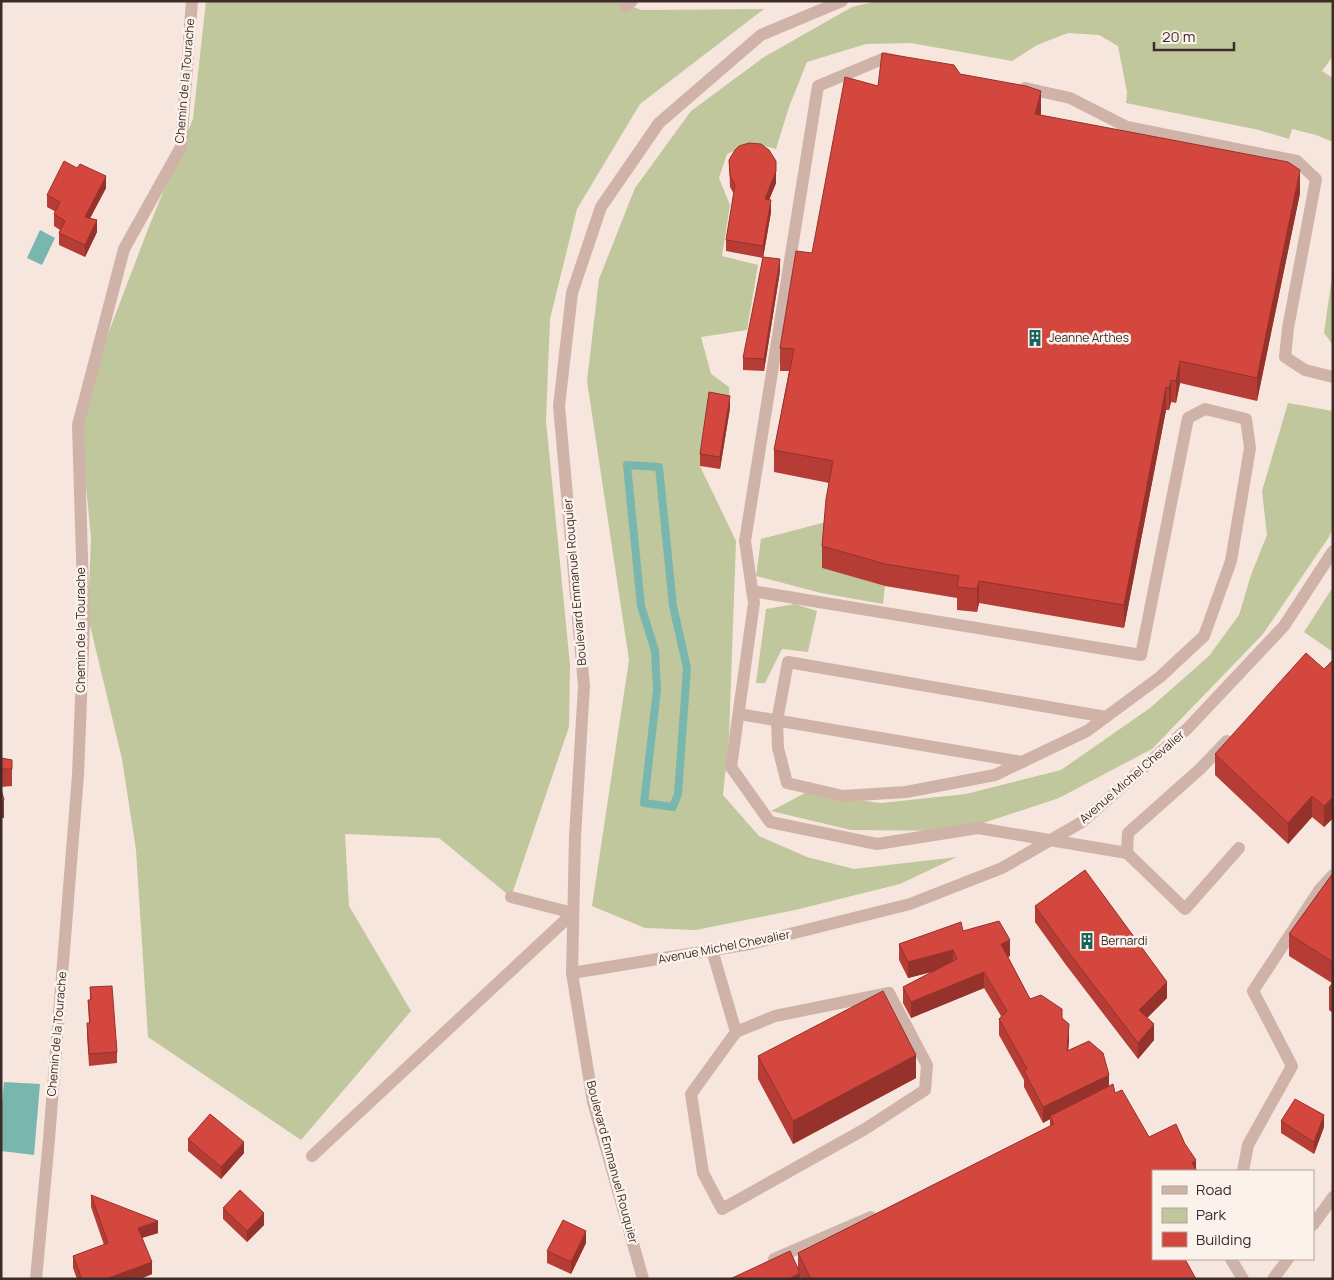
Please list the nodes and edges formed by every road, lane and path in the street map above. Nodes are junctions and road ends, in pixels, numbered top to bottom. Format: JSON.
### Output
{"nodes":[{"id":1,"x":192,"y":1,"type":"edge"},
{"id":2,"x":842,"y":1,"type":"edge"},
{"id":3,"x":914,"y":64,"type":"edge"},
{"id":4,"x":1011,"y":85,"type":"edge"},
{"id":5,"x":1333,"y":377,"type":"edge"},
{"id":6,"x":1333,"y":551,"type":"edge"},
{"id":7,"x":752,"y":591,"type":"junction"},
{"id":8,"x":738,"y":714,"type":"junction"},
{"id":9,"x":1106,"y":718,"type":"junction"},
{"id":10,"x":778,"y":721,"type":"junction"},
{"id":11,"x":1235,"y":733,"type":"edge"},
{"id":12,"x":1022,"y":762,"type":"junction"},
{"id":13,"x":1050,"y":840,"type":"junction"},
{"id":14,"x":1239,"y":848,"type":"dead end"},
{"id":15,"x":1127,"y":853,"type":"junction"},
{"id":16,"x":1333,"y":875,"type":"edge"},
{"id":17,"x":511,"y":897,"type":"dead end"},
{"id":18,"x":574,"y":913,"type":"junction"},
{"id":19,"x":712,"y":950,"type":"junction"},
{"id":20,"x":572,"y":974,"type":"junction"},
{"id":21,"x":736,"y":1032,"type":"junction"},
{"id":22,"x":312,"y":1156,"type":"dead end"},
{"id":23,"x":1243,"y":1170,"type":"edge"},
{"id":24,"x":1333,"y":1197,"type":"edge"},
{"id":25,"x":881,"y":1213,"type":"edge"},
{"id":26,"x":1314,"y":1224,"type":"edge"},
{"id":27,"x":1231,"y":1260,"type":"edge"},
{"id":28,"x":1278,"y":1260,"type":"edge"},
{"id":29,"x":1287,"y":1260,"type":"edge"},
{"id":30,"x":763,"y":1264,"type":"edge"},
{"id":31,"x":1276,"y":1276,"type":"edge"},
{"id":32,"x":36,"y":1279,"type":"edge"},
{"id":33,"x":643,"y":1279,"type":"edge"},
{"id":34,"x":1243,"y":1279,"type":"edge"}],
"edges":[{"from":1,"to":32,"type":"street","name":"Chemin de la Tourache"},
{"from":2,"to":18,"type":"street","name":"Boulevard Emmanuel Rouquier"},
{"from":3,"to":7,"type":"street"},
{"from":4,"to":5,"type":"street"},
{"from":6,"to":13,"type":"street","name":"Avenue Michel Chevalier"},
{"from":7,"to":8,"type":"street"},
{"from":7,"to":9,"type":"street"},
{"from":8,"to":10,"type":"street"},
{"from":8,"to":13,"type":"street"},
{"from":9,"to":10,"type":"street"},
{"from":9,"to":12,"type":"street"},
{"from":10,"to":12,"type":"street"},
{"from":10,"to":12,"type":"street"},
{"from":11,"to":15,"type":"street"},
{"from":13,"to":15,"type":"street"},
{"from":13,"to":19,"type":"street","name":"Avenue Michel Chevalier"},
{"from":14,"to":15,"type":"street"},
{"from":16,"to":23,"type":"street"},
{"from":17,"to":18,"type":"street"},
{"from":18,"to":20,"type":"street","name":"Boulevard Emmanuel Rouquier"},
{"from":18,"to":22,"type":"street"},
{"from":19,"to":20,"type":"street","name":"Avenue Michel Chevalier"},
{"from":19,"to":21,"type":"street"},
{"from":20,"to":33,"type":"street","name":"Boulevard Emmanuel Rouquier"},
{"from":21,"to":21,"type":"street"},
{"from":24,"to":26,"type":"street"},
{"from":25,"to":30,"type":"street"},
{"from":27,"to":34,"type":"street"},
{"from":28,"to":31,"type":"street"},
{"from":29,"to":31,"type":"street"}]}
